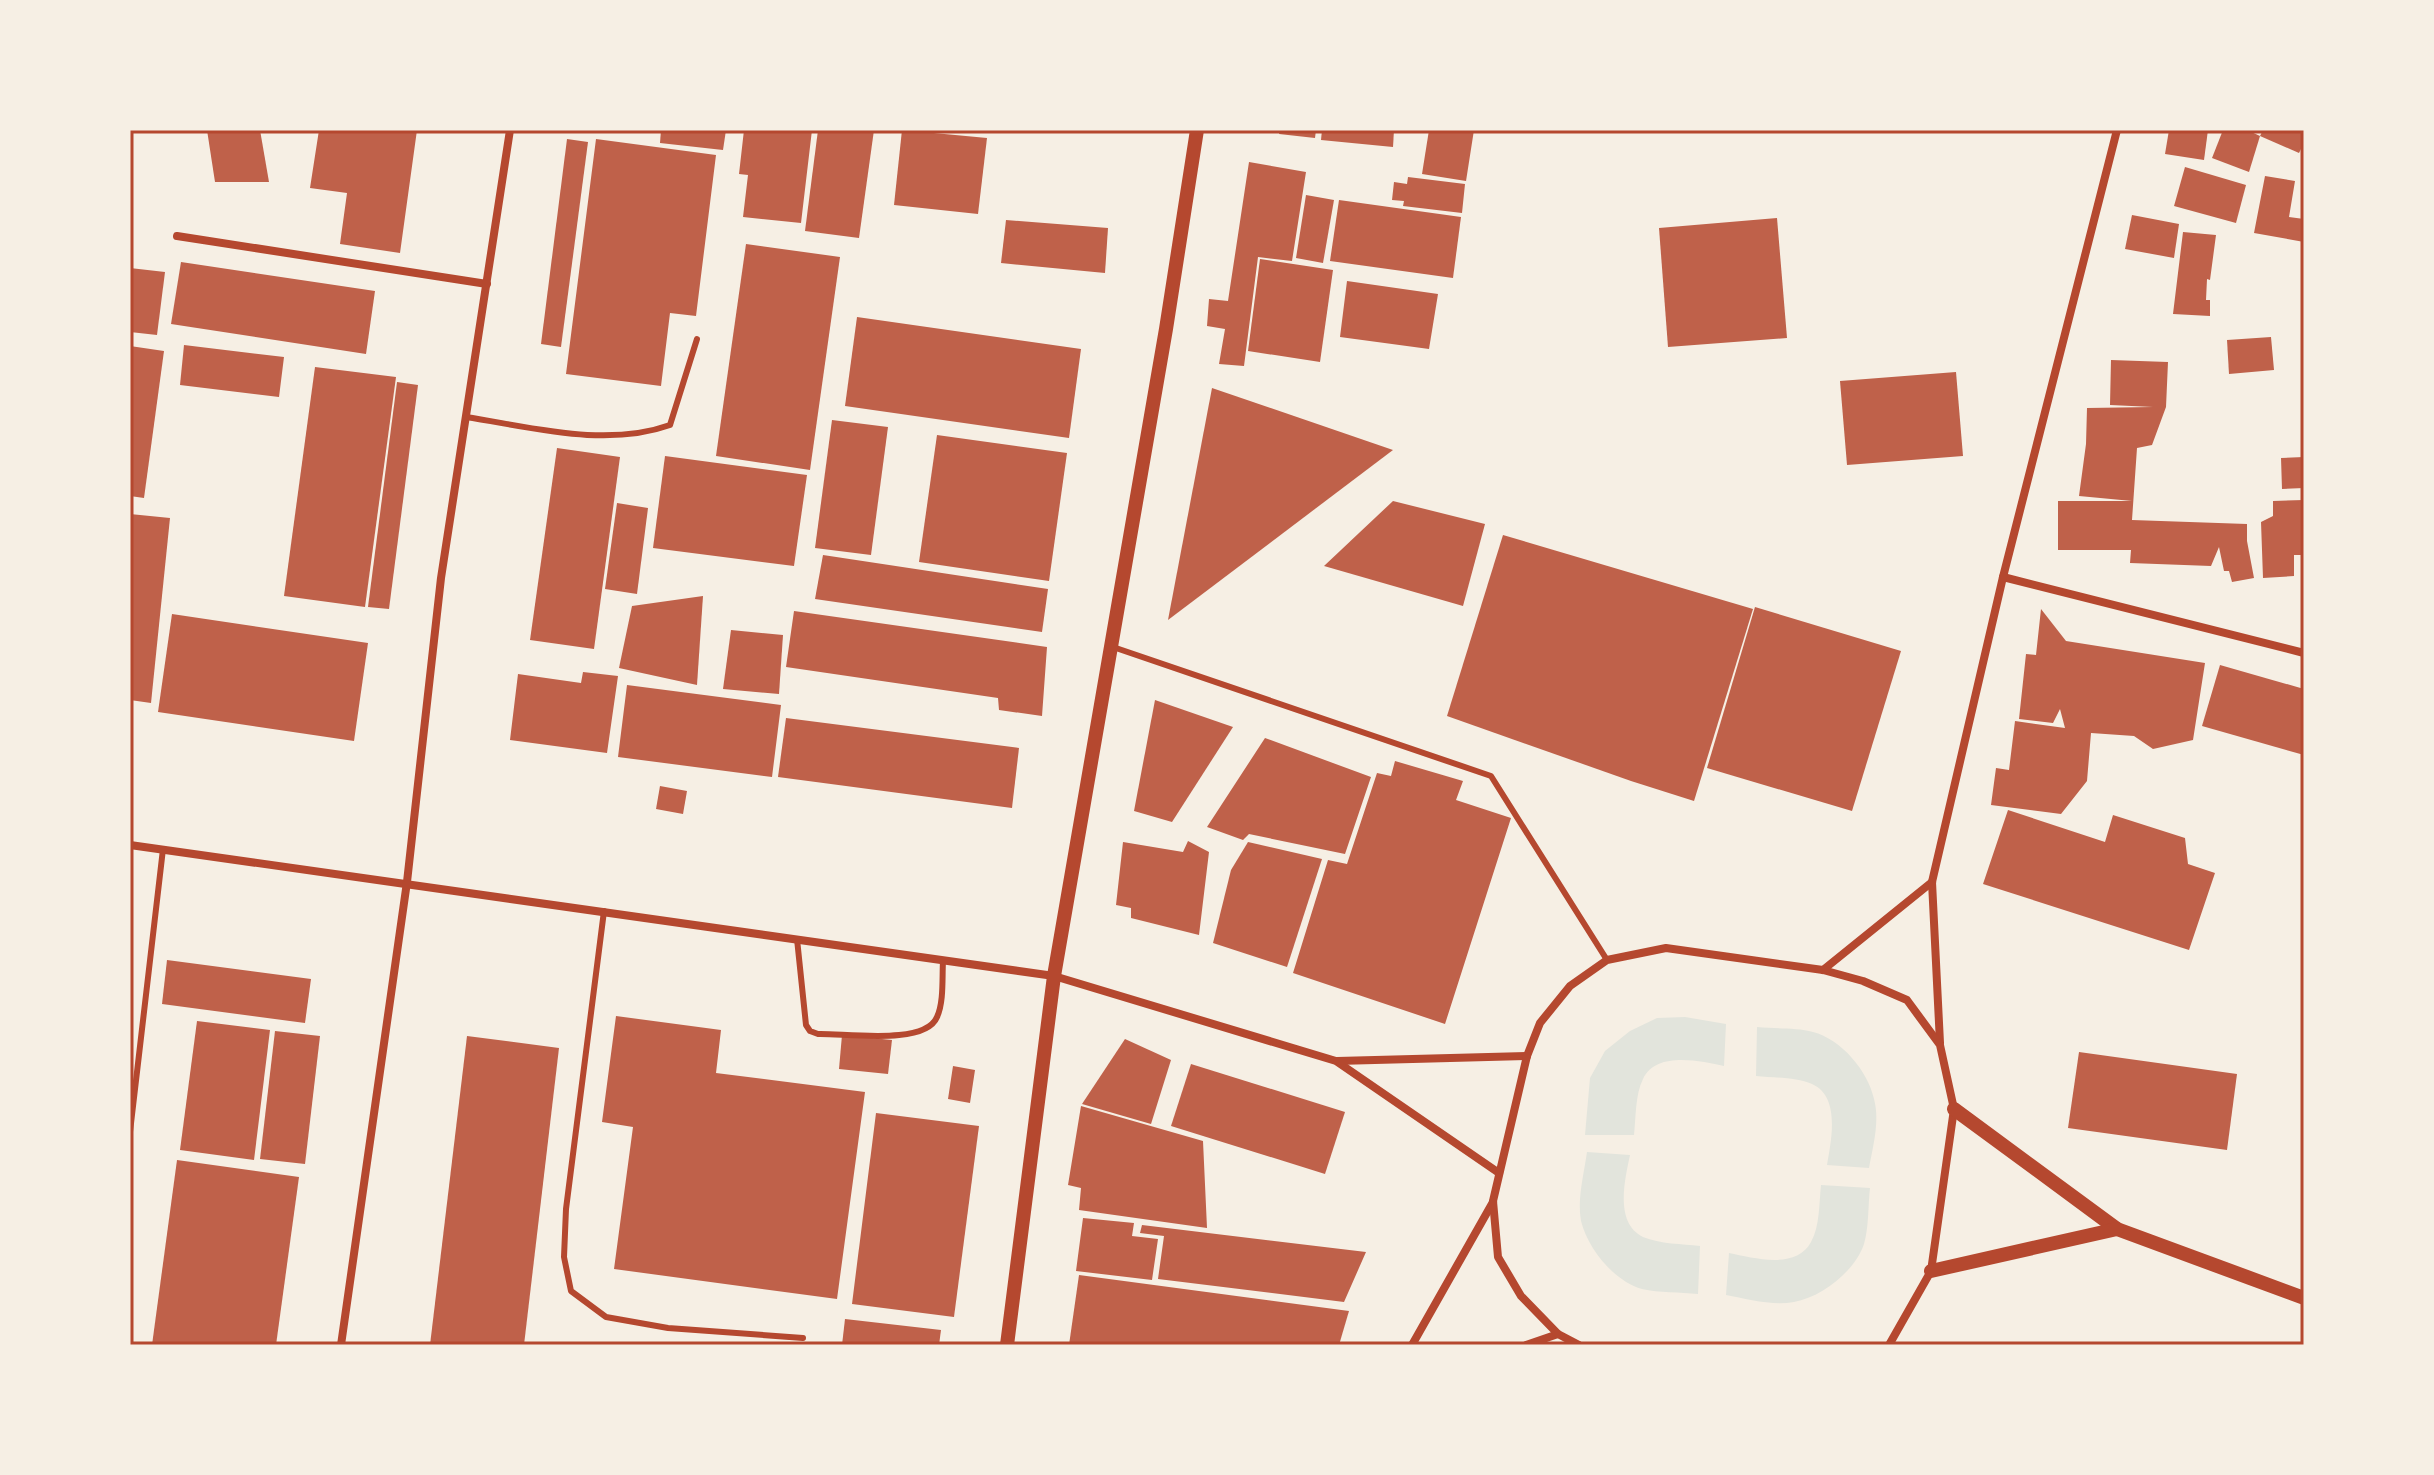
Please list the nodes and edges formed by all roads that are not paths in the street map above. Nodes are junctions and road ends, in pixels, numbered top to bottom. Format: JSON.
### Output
{"nodes":[{"id":1,"x":510,"y":130,"type":"edge"},
{"id":2,"x":1197,"y":130,"type":"edge"},
{"id":3,"x":2117,"y":130,"type":"edge"},
{"id":4,"x":177,"y":236,"type":"dead end"},
{"id":5,"x":487,"y":284,"type":"junction"},
{"id":6,"x":697,"y":339,"type":"dead end"},
{"id":7,"x":466,"y":417,"type":"junction"},
{"id":8,"x":2003,"y":577,"type":"junction"},
{"id":9,"x":1110,"y":646,"type":"junction"},
{"id":10,"x":2304,"y":653,"type":"edge"},
{"id":11,"x":130,"y":845,"type":"edge"},
{"id":12,"x":163,"y":849,"type":"junction"},
{"id":13,"x":407,"y":882,"type":"junction"},
{"id":14,"x":1932,"y":882,"type":"junction"},
{"id":15,"x":604,"y":911,"type":"junction"},
{"id":16,"x":797,"y":939,"type":"junction"},
{"id":17,"x":1607,"y":960,"type":"junction"},
{"id":18,"x":943,"y":961,"type":"junction"},
{"id":19,"x":1823,"y":970,"type":"junction"},
{"id":20,"x":1054,"y":976,"type":"junction"},
{"id":21,"x":1940,"y":1045,"type":"junction"},
{"id":22,"x":1527,"y":1056,"type":"junction"},
{"id":23,"x":1336,"y":1061,"type":"junction"},
{"id":24,"x":1954,"y":1109,"type":"junction"},
{"id":25,"x":130,"y":1132,"type":"edge"},
{"id":26,"x":1499,"y":1173,"type":"junction"},
{"id":27,"x":1493,"y":1201,"type":"junction"},
{"id":28,"x":2117,"y":1229,"type":"junction"},
{"id":29,"x":1931,"y":1271,"type":"junction"},
{"id":30,"x":2304,"y":1298,"type":"edge"},
{"id":31,"x":1558,"y":1334,"type":"junction"},
{"id":32,"x":803,"y":1338,"type":"dead end"},
{"id":33,"x":341,"y":1345,"type":"edge"},
{"id":34,"x":1007,"y":1345,"type":"edge"},
{"id":35,"x":1412,"y":1345,"type":"edge"},
{"id":36,"x":1526,"y":1345,"type":"edge"},
{"id":37,"x":1579,"y":1345,"type":"edge"},
{"id":38,"x":1889,"y":1345,"type":"edge"}],
"edges":[{"from":1,"to":5,"type":"street"},
{"from":2,"to":9,"type":"street"},
{"from":3,"to":8,"type":"street"},
{"from":4,"to":5,"type":"street"},
{"from":5,"to":7,"type":"street"},
{"from":6,"to":7,"type":"lane"},
{"from":7,"to":13,"type":"street"},
{"from":8,"to":10,"type":"street"},
{"from":8,"to":14,"type":"street"},
{"from":9,"to":17,"type":"lane"},
{"from":9,"to":20,"type":"street"},
{"from":11,"to":12,"type":"street"},
{"from":12,"to":13,"type":"street"},
{"from":12,"to":25,"type":"lane"},
{"from":13,"to":15,"type":"street"},
{"from":13,"to":33,"type":"street"},
{"from":14,"to":19,"type":"street"},
{"from":14,"to":21,"type":"street"},
{"from":15,"to":16,"type":"street"},
{"from":15,"to":32,"type":"lane"},
{"from":16,"to":18,"type":"street"},
{"from":16,"to":18,"type":"lane"},
{"from":17,"to":19,"type":"street"},
{"from":17,"to":22,"type":"street"},
{"from":18,"to":20,"type":"street"},
{"from":19,"to":21,"type":"street"},
{"from":20,"to":23,"type":"street"},
{"from":20,"to":34,"type":"street"},
{"from":21,"to":24,"type":"street"},
{"from":22,"to":23,"type":"street"},
{"from":22,"to":26,"type":"street"},
{"from":23,"to":26,"type":"street"},
{"from":24,"to":28,"type":"street"},
{"from":24,"to":29,"type":"street"},
{"from":26,"to":27,"type":"street"},
{"from":27,"to":31,"type":"street"},
{"from":27,"to":35,"type":"street"},
{"from":28,"to":29,"type":"street"},
{"from":28,"to":30,"type":"street"},
{"from":29,"to":38,"type":"street"},
{"from":31,"to":36,"type":"street"},
{"from":31,"to":37,"type":"street"}]}
